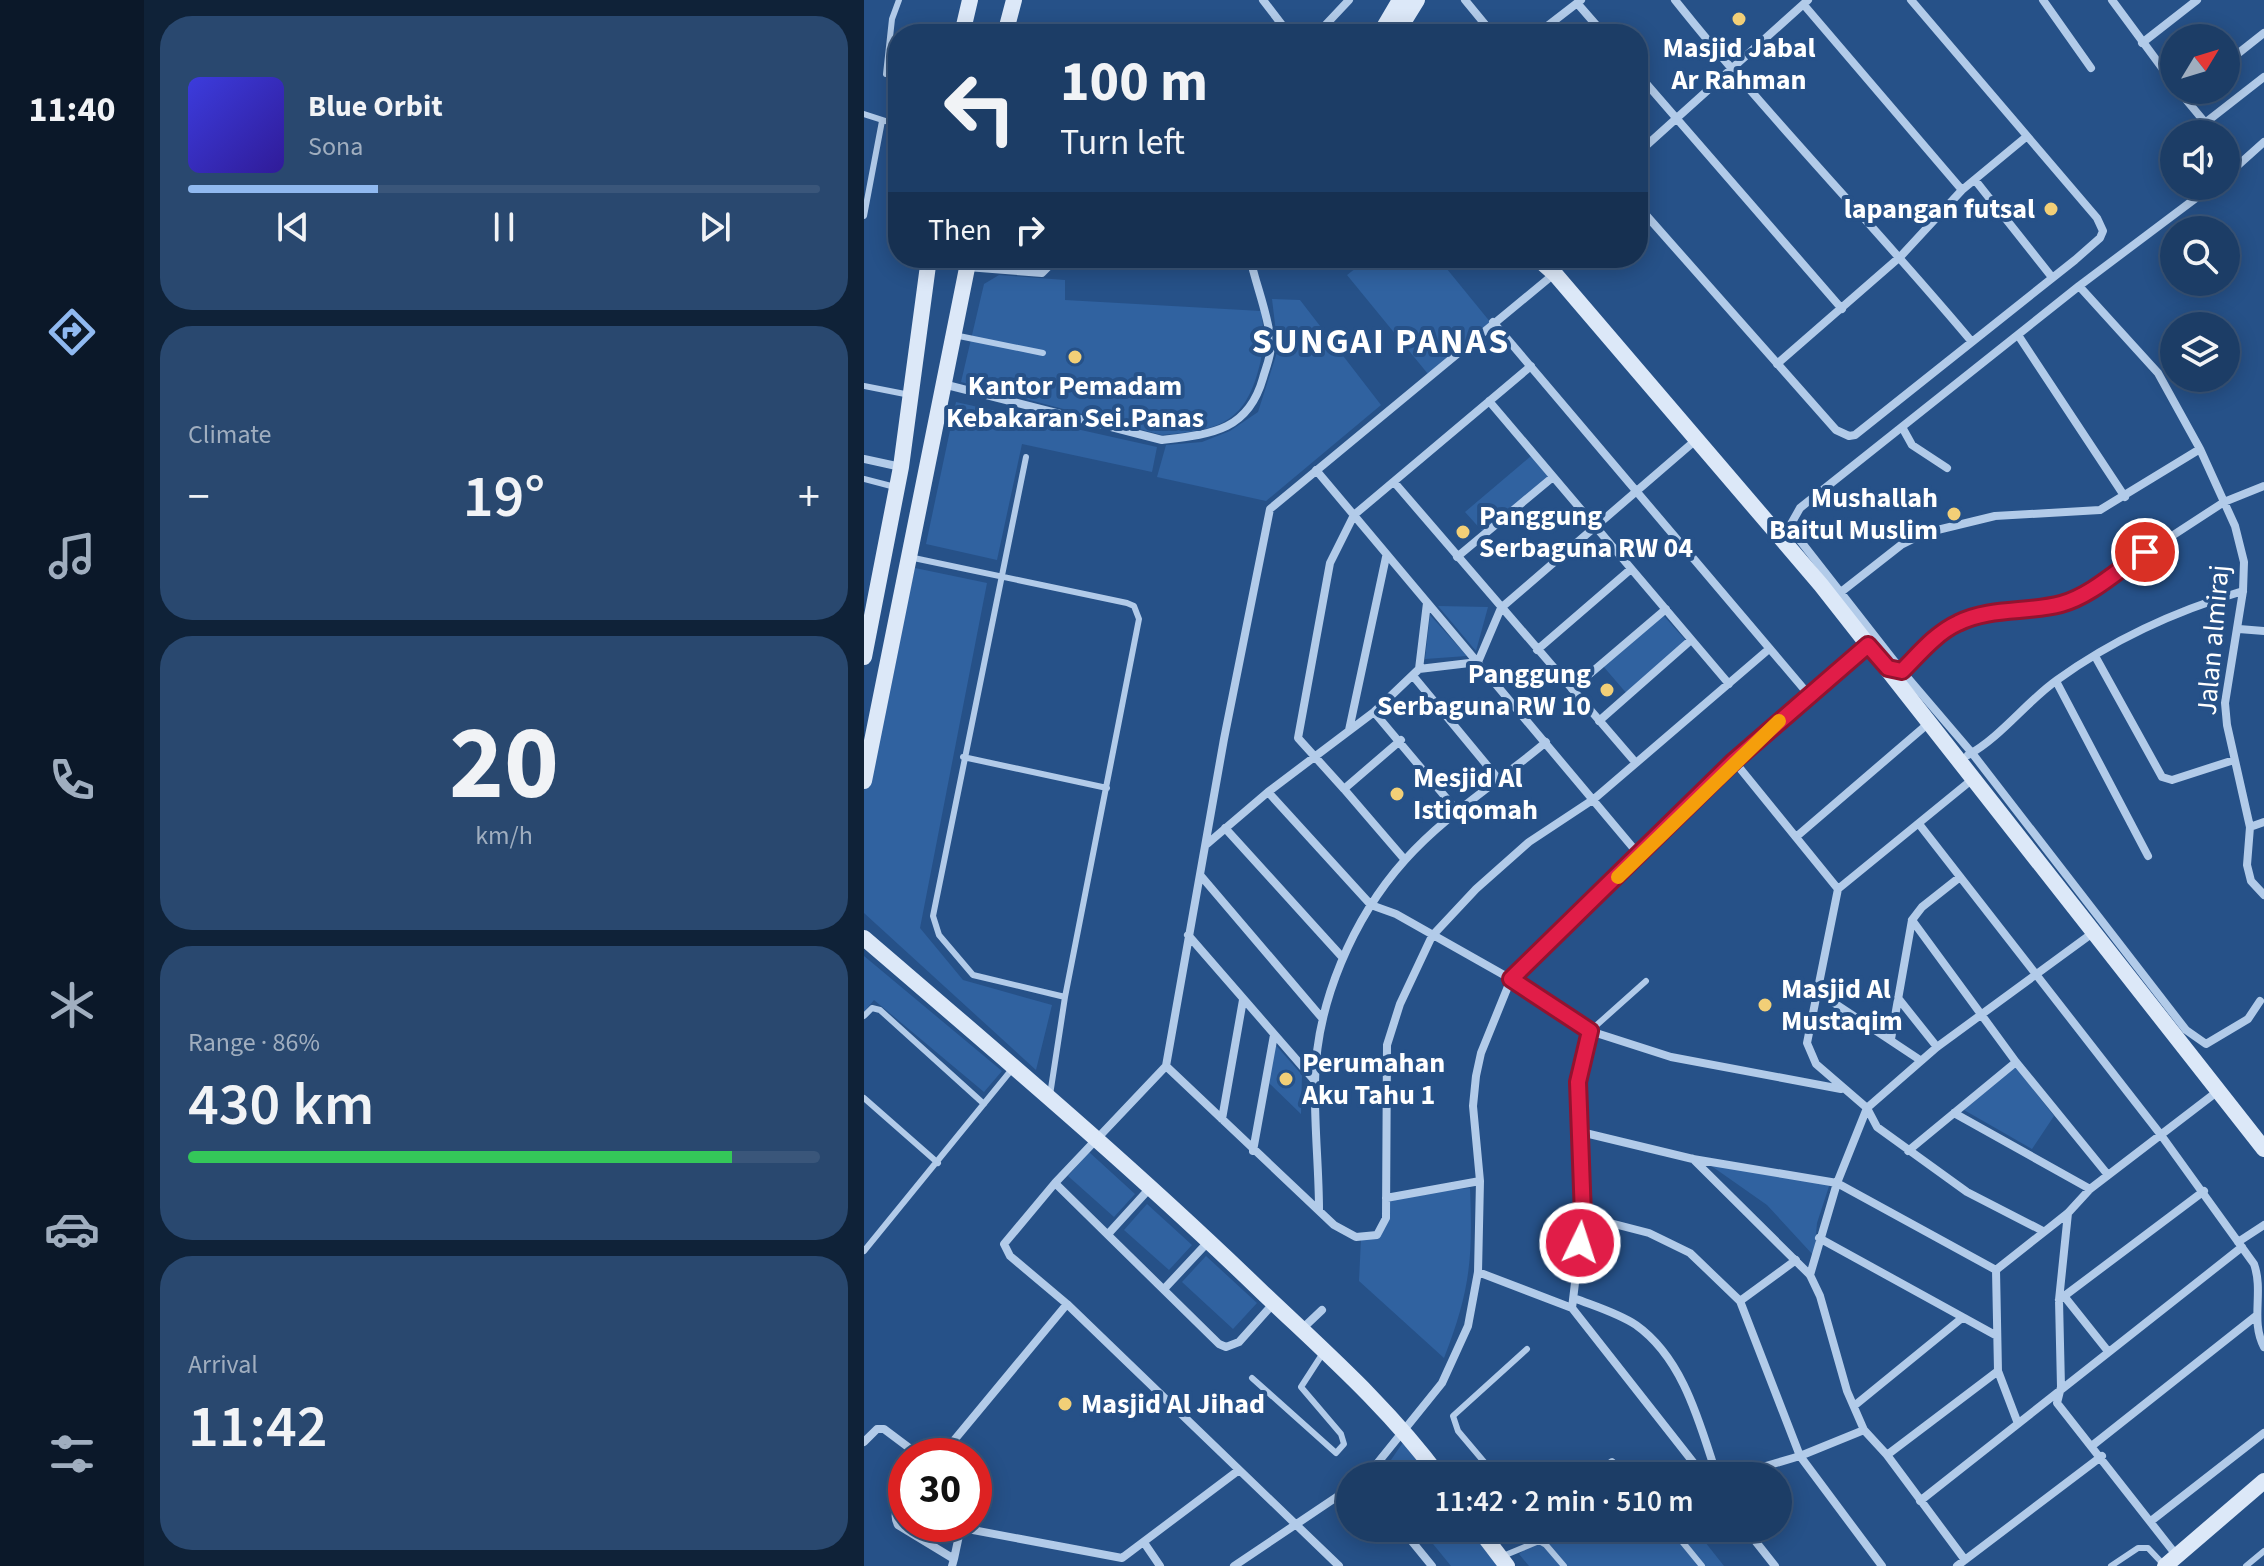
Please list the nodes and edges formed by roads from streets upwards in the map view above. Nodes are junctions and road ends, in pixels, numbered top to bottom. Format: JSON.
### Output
{"nodes":[{"id":1,"x":970,"y":0,"type":"edge"},
{"id":2,"x":1014,"y":0,"type":"edge"},
{"id":3,"x":1263,"y":0,"type":"edge"},
{"id":4,"x":1349,"y":0,"type":"edge"},
{"id":5,"x":1400,"y":0,"type":"edge"},
{"id":6,"x":1417,"y":0,"type":"edge"},
{"id":7,"x":1465,"y":0,"type":"edge"},
{"id":8,"x":1675,"y":0,"type":"edge"},
{"id":9,"x":1911,"y":0,"type":"edge"},
{"id":10,"x":2043,"y":0,"type":"edge"},
{"id":11,"x":2112,"y":0,"type":"edge"},
{"id":12,"x":2197,"y":0,"type":"edge"},
{"id":13,"x":1579,"y":2,"type":"edge"},
{"id":14,"x":1806,"y":2,"type":"edge"},
{"id":15,"x":964,"y":24,"type":"edge"},
{"id":16,"x":1008,"y":24,"type":"edge"},
{"id":17,"x":1281,"y":24,"type":"edge"},
{"id":18,"x":1326,"y":24,"type":"edge"},
{"id":19,"x":1386,"y":24,"type":"edge"},
{"id":20,"x":1402,"y":24,"type":"edge"},
{"id":21,"x":1485,"y":24,"type":"edge"},
{"id":22,"x":1550,"y":24,"type":"edge"},
{"id":23,"x":1596,"y":24,"type":"edge"},
{"id":24,"x":2264,"y":33,"type":"edge"},
{"id":25,"x":2142,"y":43,"type":"junction"},
{"id":26,"x":2240,"y":52,"type":"edge"},
{"id":27,"x":2160,"y":66,"type":"edge"},
{"id":28,"x":2091,"y":68,"type":"dead end"},
{"id":29,"x":1731,"y":70,"type":"junction"},
{"id":30,"x":2264,"y":77,"type":"edge"},
{"id":31,"x":1648,"y":86,"type":"edge"},
{"id":32,"x":2190,"y":104,"type":"edge"},
{"id":33,"x":1676,"y":119,"type":"junction"},
{"id":34,"x":2203,"y":120,"type":"edge"},
{"id":35,"x":2209,"y":120,"type":"edge"},
{"id":36,"x":2026,"y":137,"type":"junction"},
{"id":37,"x":2264,"y":142,"type":"edge"},
{"id":38,"x":1648,"y":144,"type":"edge"},
{"id":39,"x":2240,"y":163,"type":"edge"},
{"id":40,"x":1975,"y":180,"type":"junction"},
{"id":41,"x":1962,"y":190,"type":"junction"},
{"id":42,"x":2193,"y":200,"type":"edge"},
{"id":43,"x":1648,"y":217,"type":"edge"},
{"id":44,"x":1901,"y":256,"type":"junction"},
{"id":45,"x":928,"y":268,"type":"edge"},
{"id":46,"x":967,"y":268,"type":"edge"},
{"id":47,"x":1008,"y":268,"type":"edge"},
{"id":48,"x":1047,"y":268,"type":"edge"},
{"id":49,"x":1252,"y":268,"type":"edge"},
{"id":50,"x":1548,"y":268,"type":"edge"},
{"id":51,"x":1555,"y":274,"type":"junction"},
{"id":52,"x":2051,"y":276,"type":"junction"},
{"id":53,"x":2079,"y":286,"type":"junction"},
{"id":54,"x":1842,"y":309,"type":"junction"},
{"id":55,"x":1493,"y":322,"type":"junction"},
{"id":56,"x":2018,"y":335,"type":"junction"},
{"id":57,"x":1972,"y":342,"type":"junction"},
{"id":58,"x":1777,"y":364,"type":"junction"},
{"id":59,"x":1531,"y":366,"type":"junction"},
{"id":60,"x":943,"y":384,"type":"junction"},
{"id":61,"x":1489,"y":401,"type":"junction"},
{"id":62,"x":1902,"y":427,"type":"junction"},
{"id":63,"x":1697,"y":439,"type":"junction"},
{"id":64,"x":2200,"y":449,"type":"junction"},
{"id":65,"x":864,"y":459,"type":"edge"},
{"id":66,"x":901,"y":467,"type":"junction"},
{"id":67,"x":1947,"y":468,"type":"dead end"},
{"id":68,"x":1316,"y":470,"type":"junction"},
{"id":69,"x":1553,"y":477,"type":"junction"},
{"id":70,"x":1394,"y":482,"type":"junction"},
{"id":71,"x":2264,"y":486,"type":"edge"},
{"id":72,"x":1636,"y":491,"type":"junction"},
{"id":73,"x":2125,"y":497,"type":"junction"},
{"id":74,"x":2224,"y":502,"type":"junction"},
{"id":75,"x":1354,"y":515,"type":"junction"},
{"id":76,"x":1596,"y":525,"type":"junction"},
{"id":77,"x":1386,"y":557,"type":"junction"},
{"id":78,"x":1457,"y":557,"type":"junction"},
{"id":79,"x":1631,"y":569,"type":"junction"},
{"id":80,"x":1821,"y":585,"type":"junction"},
{"id":81,"x":2243,"y":591,"type":"junction"},
{"id":82,"x":1844,"y":593,"type":"junction"},
{"id":83,"x":1427,"y":603,"type":"junction"},
{"id":84,"x":1501,"y":608,"type":"junction"},
{"id":85,"x":1666,"y":609,"type":"junction"},
{"id":86,"x":2239,"y":629,"type":"junction"},
{"id":87,"x":2264,"y":631,"type":"edge"},
{"id":88,"x":1691,"y":640,"type":"junction"},
{"id":89,"x":1868,"y":645,"type":"junction"},
{"id":90,"x":1769,"y":649,"type":"junction"},
{"id":91,"x":1537,"y":650,"type":"junction"},
{"id":92,"x":2095,"y":656,"type":"junction"},
{"id":93,"x":864,"y":657,"type":"edge"},
{"id":94,"x":1478,"y":662,"type":"junction"},
{"id":95,"x":1419,"y":669,"type":"junction"},
{"id":96,"x":1895,"y":670,"type":"junction"},
{"id":97,"x":1414,"y":677,"type":"junction"},
{"id":98,"x":2056,"y":681,"type":"junction"},
{"id":99,"x":1729,"y":684,"type":"junction"},
{"id":100,"x":1572,"y":689,"type":"junction"},
{"id":101,"x":1809,"y":695,"type":"junction"},
{"id":102,"x":1374,"y":712,"type":"junction"},
{"id":103,"x":1599,"y":721,"type":"junction"},
{"id":104,"x":1930,"y":722,"type":"junction"},
{"id":105,"x":1349,"y":730,"type":"junction"},
{"id":106,"x":1401,"y":740,"type":"junction"},
{"id":107,"x":1546,"y":742,"type":"junction"},
{"id":108,"x":1315,"y":756,"type":"junction"},
{"id":109,"x":1966,"y":756,"type":"junction"},
{"id":110,"x":2234,"y":760,"type":"junction"},
{"id":111,"x":1734,"y":761,"type":"junction"},
{"id":112,"x":1636,"y":763,"type":"junction"},
{"id":113,"x":1975,"y":777,"type":"junction"},
{"id":114,"x":864,"y":781,"type":"edge"},
{"id":115,"x":1500,"y":781,"type":"junction"},
{"id":116,"x":1344,"y":789,"type":"junction"},
{"id":117,"x":1268,"y":792,"type":"junction"},
{"id":118,"x":1594,"y":799,"type":"junction"},
{"id":119,"x":1458,"y":812,"type":"junction"},
{"id":120,"x":2264,"y":822,"type":"edge"},
{"id":121,"x":1919,"y":824,"type":"junction"},
{"id":122,"x":2250,"y":827,"type":"junction"},
{"id":123,"x":1225,"y":828,"type":"junction"},
{"id":124,"x":1796,"y":837,"type":"junction"},
{"id":125,"x":1206,"y":845,"type":"junction"},
{"id":126,"x":1640,"y":856,"type":"junction"},
{"id":127,"x":2148,"y":856,"type":"dead end"},
{"id":128,"x":1405,"y":860,"type":"junction"},
{"id":129,"x":1201,"y":876,"type":"junction"},
{"id":130,"x":1960,"y":877,"type":"junction"},
{"id":131,"x":1838,"y":889,"type":"junction"},
{"id":132,"x":2264,"y":895,"type":"edge"},
{"id":133,"x":1371,"y":905,"type":"junction"},
{"id":134,"x":1912,"y":920,"type":"junction"},
{"id":135,"x":2094,"y":932,"type":"junction"},
{"id":136,"x":1188,"y":935,"type":"junction"},
{"id":137,"x":1432,"y":936,"type":"junction"},
{"id":138,"x":864,"y":938,"type":"edge"},
{"id":139,"x":1343,"y":958,"type":"junction"},
{"id":140,"x":2034,"y":973,"type":"junction"},
{"id":141,"x":1511,"y":979,"type":"junction"},
{"id":142,"x":1816,"y":991,"type":"junction"},
{"id":143,"x":1898,"y":998,"type":"junction"},
{"id":144,"x":1243,"y":1000,"type":"junction"},
{"id":145,"x":2260,"y":1001,"type":"dead end"},
{"id":146,"x":1980,"y":1015,"type":"junction"},
{"id":147,"x":1322,"y":1018,"type":"junction"},
{"id":148,"x":1590,"y":1031,"type":"junction"},
{"id":149,"x":1274,"y":1035,"type":"junction"},
{"id":150,"x":1891,"y":1039,"type":"junction"},
{"id":151,"x":1937,"y":1047,"type":"junction"},
{"id":152,"x":1920,"y":1060,"type":"junction"},
{"id":153,"x":2016,"y":1062,"type":"junction"},
{"id":154,"x":1166,"y":1066,"type":"junction"},
{"id":155,"x":1315,"y":1081,"type":"junction"},
{"id":156,"x":1841,"y":1089,"type":"junction"},
{"id":157,"x":2218,"y":1091,"type":"junction"},
{"id":158,"x":1867,"y":1108,"type":"junction"},
{"id":159,"x":1954,"y":1113,"type":"junction"},
{"id":160,"x":1222,"y":1119,"type":"junction"},
{"id":161,"x":1581,"y":1132,"type":"junction"},
{"id":162,"x":2161,"y":1135,"type":"junction"},
{"id":163,"x":1098,"y":1138,"type":"junction"},
{"id":164,"x":2264,"y":1149,"type":"edge"},
{"id":165,"x":1253,"y":1151,"type":"junction"},
{"id":166,"x":1908,"y":1151,"type":"junction"},
{"id":167,"x":1693,"y":1159,"type":"junction"},
{"id":168,"x":2108,"y":1175,"type":"junction"},
{"id":169,"x":1480,"y":1181,"type":"junction"},
{"id":170,"x":1055,"y":1183,"type":"junction"},
{"id":171,"x":1837,"y":1183,"type":"junction"},
{"id":172,"x":1150,"y":1188,"type":"junction"},
{"id":173,"x":2090,"y":1189,"type":"junction"},
{"id":174,"x":2204,"y":1191,"type":"junction"},
{"id":175,"x":1386,"y":1198,"type":"junction"},
{"id":176,"x":1319,"y":1210,"type":"junction"},
{"id":177,"x":2068,"y":1213,"type":"junction"},
{"id":178,"x":1583,"y":1216,"type":"junction"},
{"id":179,"x":2264,"y":1225,"type":"edge"},
{"id":180,"x":2043,"y":1231,"type":"junction"},
{"id":181,"x":1109,"y":1233,"type":"junction"},
{"id":182,"x":1819,"y":1238,"type":"junction"},
{"id":183,"x":1209,"y":1241,"type":"junction"},
{"id":184,"x":2240,"y":1244,"type":"junction"},
{"id":185,"x":1796,"y":1260,"type":"junction"},
{"id":186,"x":1996,"y":1270,"type":"junction"},
{"id":187,"x":1478,"y":1272,"type":"junction"},
{"id":188,"x":1810,"y":1275,"type":"junction"},
{"id":189,"x":1165,"y":1288,"type":"junction"},
{"id":190,"x":1574,"y":1298,"type":"junction"},
{"id":191,"x":2061,"y":1298,"type":"junction"},
{"id":192,"x":1740,"y":1301,"type":"junction"},
{"id":193,"x":1274,"y":1303,"type":"junction"},
{"id":194,"x":1067,"y":1304,"type":"junction"},
{"id":195,"x":1572,"y":1308,"type":"junction"},
{"id":196,"x":1322,"y":1310,"type":"dead end"},
{"id":197,"x":2256,"y":1316,"type":"junction"},
{"id":198,"x":1962,"y":1318,"type":"junction"},
{"id":199,"x":1303,"y":1328,"type":"junction"},
{"id":200,"x":1997,"y":1336,"type":"junction"},
{"id":201,"x":2264,"y":1347,"type":"edge"},
{"id":202,"x":2107,"y":1350,"type":"junction"},
{"id":203,"x":1998,"y":1371,"type":"junction"},
{"id":204,"x":2061,"y":1387,"type":"junction"},
{"id":205,"x":1854,"y":1406,"type":"junction"},
{"id":206,"x":2017,"y":1421,"type":"junction"},
{"id":207,"x":1864,"y":1430,"type":"junction"},
{"id":208,"x":1406,"y":1432,"type":"junction"},
{"id":209,"x":2264,"y":1433,"type":"edge"},
{"id":210,"x":896,"y":1438,"type":"edge"},
{"id":211,"x":956,"y":1438,"type":"edge"},
{"id":212,"x":864,"y":1442,"type":"edge"},
{"id":213,"x":2093,"y":1445,"type":"junction"},
{"id":214,"x":1887,"y":1455,"type":"junction"},
{"id":215,"x":1800,"y":1456,"type":"junction"},
{"id":216,"x":2102,"y":1456,"type":"junction"},
{"id":217,"x":1379,"y":1462,"type":"edge"},
{"id":218,"x":1428,"y":1462,"type":"edge"},
{"id":219,"x":1693,"y":1462,"type":"edge"},
{"id":220,"x":1712,"y":1462,"type":"edge"},
{"id":221,"x":1780,"y":1462,"type":"edge"},
{"id":222,"x":1239,"y":1470,"type":"junction"},
{"id":223,"x":2264,"y":1481,"type":"edge"},
{"id":224,"x":1336,"y":1497,"type":"edge"},
{"id":225,"x":1920,"y":1501,"type":"junction"},
{"id":226,"x":2151,"y":1521,"type":"junction"},
{"id":227,"x":1296,"y":1522,"type":"junction"},
{"id":228,"x":992,"y":1533,"type":"edge"},
{"id":229,"x":921,"y":1542,"type":"edge"},
{"id":230,"x":957,"y":1542,"type":"edge"},
{"id":231,"x":1412,"y":1542,"type":"edge"},
{"id":232,"x":1490,"y":1542,"type":"edge"},
{"id":233,"x":1756,"y":1542,"type":"edge"},
{"id":234,"x":1145,"y":1544,"type":"junction"},
{"id":235,"x":1965,"y":1560,"type":"junction"},
{"id":236,"x":953,"y":1562,"type":"edge"},
{"id":237,"x":1504,"y":1562,"type":"edge"},
{"id":238,"x":2169,"y":1563,"type":"edge"},
{"id":239,"x":1160,"y":1566,"type":"edge"},
{"id":240,"x":1234,"y":1566,"type":"edge"},
{"id":241,"x":1339,"y":1566,"type":"edge"},
{"id":242,"x":1432,"y":1566,"type":"edge"},
{"id":243,"x":1775,"y":1566,"type":"edge"},
{"id":244,"x":1882,"y":1566,"type":"edge"},
{"id":245,"x":1957,"y":1566,"type":"edge"}],
"edges":[{"from":1,"to":15,"type":"street"},
{"from":2,"to":16,"type":"street"},
{"from":3,"to":17,"type":"street"},
{"from":4,"to":18,"type":"street"},
{"from":5,"to":19,"type":"street"},
{"from":6,"to":20,"type":"street"},
{"from":7,"to":21,"type":"street"},
{"from":8,"to":29,"type":"street"},
{"from":9,"to":36,"type":"street"},
{"from":10,"to":28,"type":"street"},
{"from":11,"to":25,"type":"street"},
{"from":12,"to":25,"type":"street"},
{"from":13,"to":22,"type":"street"},
{"from":13,"to":23,"type":"street"},
{"from":14,"to":29,"type":"street"},
{"from":14,"to":41,"type":"street"},
{"from":24,"to":26,"type":"street"},
{"from":25,"to":27,"type":"street"},
{"from":29,"to":33,"type":"street"},
{"from":29,"to":44,"type":"street"},
{"from":30,"to":35,"type":"street"},
{"from":31,"to":33,"type":"street"},
{"from":32,"to":34,"type":"street"},
{"from":33,"to":38,"type":"street"},
{"from":33,"to":54,"type":"street"},
{"from":36,"to":40,"type":"street"},
{"from":36,"to":52,"type":"street"},
{"from":37,"to":39,"type":"street"},
{"from":40,"to":41,"type":"street"},
{"from":40,"to":52,"type":"street"},
{"from":41,"to":44,"type":"street"},
{"from":42,"to":53,"type":"street"},
{"from":43,"to":58,"type":"street"},
{"from":44,"to":54,"type":"street"},
{"from":44,"to":57,"type":"street"},
{"from":45,"to":66,"type":"street"},
{"from":46,"to":60,"type":"street"},
{"from":47,"to":48,"type":"street"},
{"from":49,"to":60,"type":"street"},
{"from":50,"to":51,"type":"street"},
{"from":51,"to":55,"type":"street"},
{"from":51,"to":63,"type":"street"},
{"from":52,"to":57,"type":"street"},
{"from":53,"to":56,"type":"street"},
{"from":53,"to":64,"type":"street","name":"Jalan almiraj"},
{"from":54,"to":58,"type":"street"},
{"from":55,"to":59,"type":"street"},
{"from":55,"to":68,"type":"street"},
{"from":56,"to":62,"type":"street"},
{"from":56,"to":73,"type":"street"},
{"from":57,"to":58,"type":"street"},
{"from":59,"to":61,"type":"street"},
{"from":59,"to":72,"type":"street"},
{"from":60,"to":114,"type":"street"},
{"from":61,"to":69,"type":"street"},
{"from":61,"to":70,"type":"street"},
{"from":62,"to":67,"type":"street"},
{"from":62,"to":82,"type":"street"},
{"from":63,"to":72,"type":"street"},
{"from":63,"to":80,"type":"street"},
{"from":64,"to":73,"type":"street"},
{"from":64,"to":74,"type":"street","name":"Jalan almiraj"},
{"from":65,"to":66,"type":"street"},
{"from":66,"to":93,"type":"street"},
{"from":68,"to":75,"type":"street"},
{"from":68,"to":125,"type":"street"},
{"from":69,"to":76,"type":"street"},
{"from":69,"to":78,"type":"street"},
{"from":70,"to":75,"type":"street"},
{"from":70,"to":78,"type":"street"},
{"from":71,"to":74,"type":"street"},
{"from":72,"to":76,"type":"street"},
{"from":72,"to":90,"type":"street"},
{"from":73,"to":82,"type":"street"},
{"from":74,"to":81,"type":"street","name":"Jalan almiraj"},
{"from":74,"to":96,"type":"street"},
{"from":75,"to":77,"type":"street"},
{"from":75,"to":108,"type":"street"},
{"from":76,"to":79,"type":"street"},
{"from":76,"to":84,"type":"street"},
{"from":77,"to":83,"type":"street"},
{"from":77,"to":105,"type":"street"},
{"from":78,"to":84,"type":"street"},
{"from":79,"to":85,"type":"street"},
{"from":79,"to":91,"type":"street"},
{"from":80,"to":82,"type":"street"},
{"from":80,"to":89,"type":"street"},
{"from":81,"to":86,"type":"street","name":"Jalan almiraj"},
{"from":81,"to":92,"type":"street"},
{"from":82,"to":96,"type":"street"},
{"from":83,"to":94,"type":"street"},
{"from":83,"to":95,"type":"street"},
{"from":84,"to":91,"type":"street"},
{"from":84,"to":94,"type":"street"},
{"from":85,"to":88,"type":"street"},
{"from":85,"to":100,"type":"street"},
{"from":86,"to":87,"type":"street"},
{"from":86,"to":110,"type":"street","name":"Jalan almiraj"},
{"from":88,"to":99,"type":"street"},
{"from":88,"to":103,"type":"street"},
{"from":89,"to":96,"type":"street"},
{"from":89,"to":101,"type":"street"},
{"from":90,"to":99,"type":"street"},
{"from":90,"to":101,"type":"street"},
{"from":91,"to":100,"type":"street"},
{"from":92,"to":98,"type":"street"},
{"from":92,"to":110,"type":"street"},
{"from":94,"to":95,"type":"street"},
{"from":94,"to":107,"type":"street"},
{"from":95,"to":97,"type":"street"},
{"from":96,"to":104,"type":"street"},
{"from":96,"to":109,"type":"street"},
{"from":97,"to":102,"type":"street"},
{"from":97,"to":115,"type":"street"},
{"from":98,"to":109,"type":"street"},
{"from":98,"to":127,"type":"street"},
{"from":99,"to":112,"type":"street"},
{"from":100,"to":103,"type":"street"},
{"from":101,"to":111,"type":"street"},
{"from":102,"to":105,"type":"street"},
{"from":102,"to":106,"type":"street"},
{"from":103,"to":112,"type":"street"},
{"from":104,"to":109,"type":"street"},
{"from":104,"to":124,"type":"street"},
{"from":105,"to":108,"type":"street"},
{"from":106,"to":116,"type":"street"},
{"from":106,"to":119,"type":"street"},
{"from":107,"to":115,"type":"street"},
{"from":107,"to":118,"type":"street"},
{"from":108,"to":116,"type":"street"},
{"from":108,"to":117,"type":"street"},
{"from":109,"to":113,"type":"street"},
{"from":109,"to":145,"type":"street"},
{"from":110,"to":122,"type":"street","name":"Jalan almiraj"},
{"from":111,"to":124,"type":"street"},
{"from":111,"to":126,"type":"street"},
{"from":112,"to":118,"type":"street"},
{"from":113,"to":121,"type":"street"},
{"from":113,"to":135,"type":"street"},
{"from":115,"to":119,"type":"street"},
{"from":116,"to":128,"type":"street"},
{"from":117,"to":123,"type":"street"},
{"from":117,"to":133,"type":"street"},
{"from":118,"to":126,"type":"street"},
{"from":118,"to":137,"type":"street"},
{"from":119,"to":128,"type":"street"},
{"from":120,"to":122,"type":"street"},
{"from":121,"to":130,"type":"street"},
{"from":121,"to":131,"type":"street"},
{"from":122,"to":132,"type":"street","name":"Jalan almiraj"},
{"from":123,"to":125,"type":"street"},
{"from":123,"to":139,"type":"street"},
{"from":124,"to":131,"type":"street"},
{"from":125,"to":129,"type":"street"},
{"from":126,"to":141,"type":"street"},
{"from":128,"to":133,"type":"street"},
{"from":129,"to":136,"type":"street"},
{"from":129,"to":147,"type":"street"},
{"from":130,"to":134,"type":"street"},
{"from":130,"to":140,"type":"street"},
{"from":131,"to":142,"type":"street"},
{"from":133,"to":137,"type":"street"},
{"from":133,"to":139,"type":"street"},
{"from":134,"to":143,"type":"street"},
{"from":134,"to":146,"type":"street"},
{"from":135,"to":140,"type":"street"},
{"from":135,"to":157,"type":"street"},
{"from":136,"to":144,"type":"street"},
{"from":136,"to":154,"type":"street"},
{"from":137,"to":141,"type":"street"},
{"from":137,"to":175,"type":"street"},
{"from":138,"to":163,"type":"street"},
{"from":139,"to":147,"type":"street"},
{"from":140,"to":146,"type":"street"},
{"from":140,"to":162,"type":"street"},
{"from":141,"to":148,"type":"street"},
{"from":141,"to":169,"type":"street"},
{"from":142,"to":150,"type":"street"},
{"from":142,"to":156,"type":"street"},
{"from":143,"to":150,"type":"street"},
{"from":143,"to":151,"type":"street"},
{"from":144,"to":149,"type":"street"},
{"from":144,"to":160,"type":"street"},
{"from":146,"to":151,"type":"street"},
{"from":146,"to":153,"type":"street"},
{"from":147,"to":155,"type":"street"},
{"from":148,"to":156,"type":"street"},
{"from":148,"to":161,"type":"street"},
{"from":149,"to":155,"type":"street"},
{"from":149,"to":165,"type":"street"},
{"from":150,"to":152,"type":"street"},
{"from":151,"to":152,"type":"street"},
{"from":152,"to":158,"type":"street"},
{"from":153,"to":159,"type":"street"},
{"from":153,"to":168,"type":"street"},
{"from":154,"to":160,"type":"street"},
{"from":154,"to":163,"type":"street"},
{"from":155,"to":176,"type":"street"},
{"from":156,"to":158,"type":"street"},
{"from":157,"to":162,"type":"street"},
{"from":157,"to":164,"type":"street"},
{"from":158,"to":166,"type":"street"},
{"from":158,"to":171,"type":"street"},
{"from":159,"to":166,"type":"street"},
{"from":159,"to":173,"type":"street"},
{"from":160,"to":165,"type":"street"},
{"from":161,"to":167,"type":"street"},
{"from":161,"to":178,"type":"street"},
{"from":162,"to":168,"type":"street"},
{"from":162,"to":174,"type":"street"},
{"from":163,"to":170,"type":"street"},
{"from":163,"to":172,"type":"street"},
{"from":165,"to":176,"type":"street"},
{"from":166,"to":180,"type":"street"},
{"from":167,"to":171,"type":"street"},
{"from":167,"to":185,"type":"street"},
{"from":168,"to":173,"type":"street"},
{"from":169,"to":175,"type":"street"},
{"from":169,"to":187,"type":"street"},
{"from":170,"to":181,"type":"street"},
{"from":170,"to":194,"type":"street"},
{"from":171,"to":182,"type":"street"},
{"from":171,"to":186,"type":"street"},
{"from":172,"to":181,"type":"street"},
{"from":172,"to":183,"type":"street"},
{"from":173,"to":177,"type":"street"},
{"from":174,"to":184,"type":"street"},
{"from":174,"to":191,"type":"street"},
{"from":175,"to":176,"type":"street"},
{"from":177,"to":180,"type":"street"},
{"from":177,"to":191,"type":"street"},
{"from":178,"to":190,"type":"street"},
{"from":178,"to":192,"type":"street"},
{"from":179,"to":184,"type":"street"},
{"from":180,"to":186,"type":"street"},
{"from":181,"to":189,"type":"street"},
{"from":182,"to":188,"type":"street"},
{"from":182,"to":198,"type":"street"},
{"from":183,"to":189,"type":"street"},
{"from":183,"to":193,"type":"street"},
{"from":184,"to":197,"type":"street"},
{"from":184,"to":202,"type":"street"},
{"from":185,"to":188,"type":"street"},
{"from":185,"to":192,"type":"street"},
{"from":186,"to":200,"type":"street"},
{"from":187,"to":195,"type":"street"},
{"from":187,"to":208,"type":"street"},
{"from":188,"to":205,"type":"street"},
{"from":189,"to":193,"type":"street"},
{"from":190,"to":195,"type":"street"},
{"from":190,"to":220,"type":"street"},
{"from":191,"to":202,"type":"street"},
{"from":191,"to":204,"type":"street"},
{"from":192,"to":215,"type":"street"},
{"from":193,"to":199,"type":"street"},
{"from":194,"to":211,"type":"street"},
{"from":194,"to":222,"type":"street"},
{"from":195,"to":219,"type":"street"},
{"from":196,"to":199,"type":"street"},
{"from":197,"to":201,"type":"street"},
{"from":197,"to":213,"type":"street"},
{"from":198,"to":200,"type":"street"},
{"from":198,"to":205,"type":"street"},
{"from":199,"to":208,"type":"street"},
{"from":200,"to":203,"type":"street"},
{"from":202,"to":204,"type":"street"},
{"from":203,"to":206,"type":"street"},
{"from":203,"to":214,"type":"street"},
{"from":204,"to":206,"type":"street"},
{"from":204,"to":213,"type":"street"},
{"from":205,"to":207,"type":"street"},
{"from":206,"to":225,"type":"street"},
{"from":207,"to":214,"type":"street"},
{"from":207,"to":215,"type":"street"},
{"from":208,"to":217,"type":"street"},
{"from":208,"to":218,"type":"street"},
{"from":209,"to":226,"type":"street"},
{"from":210,"to":212,"type":"street"},
{"from":213,"to":216,"type":"street"},
{"from":214,"to":225,"type":"street"},
{"from":215,"to":221,"type":"street"},
{"from":215,"to":244,"type":"street"},
{"from":216,"to":226,"type":"street"},
{"from":216,"to":235,"type":"street"},
{"from":222,"to":227,"type":"street"},
{"from":222,"to":234,"type":"street"},
{"from":223,"to":238,"type":"street"},
{"from":224,"to":227,"type":"street"},
{"from":225,"to":235,"type":"street"},
{"from":226,"to":238,"type":"street"},
{"from":227,"to":240,"type":"street"},
{"from":227,"to":241,"type":"street"},
{"from":228,"to":234,"type":"street"},
{"from":229,"to":236,"type":"street"},
{"from":230,"to":236,"type":"street"},
{"from":231,"to":242,"type":"street"},
{"from":232,"to":237,"type":"street"},
{"from":233,"to":243,"type":"street"},
{"from":234,"to":239,"type":"street"},
{"from":235,"to":245,"type":"street"}]}
